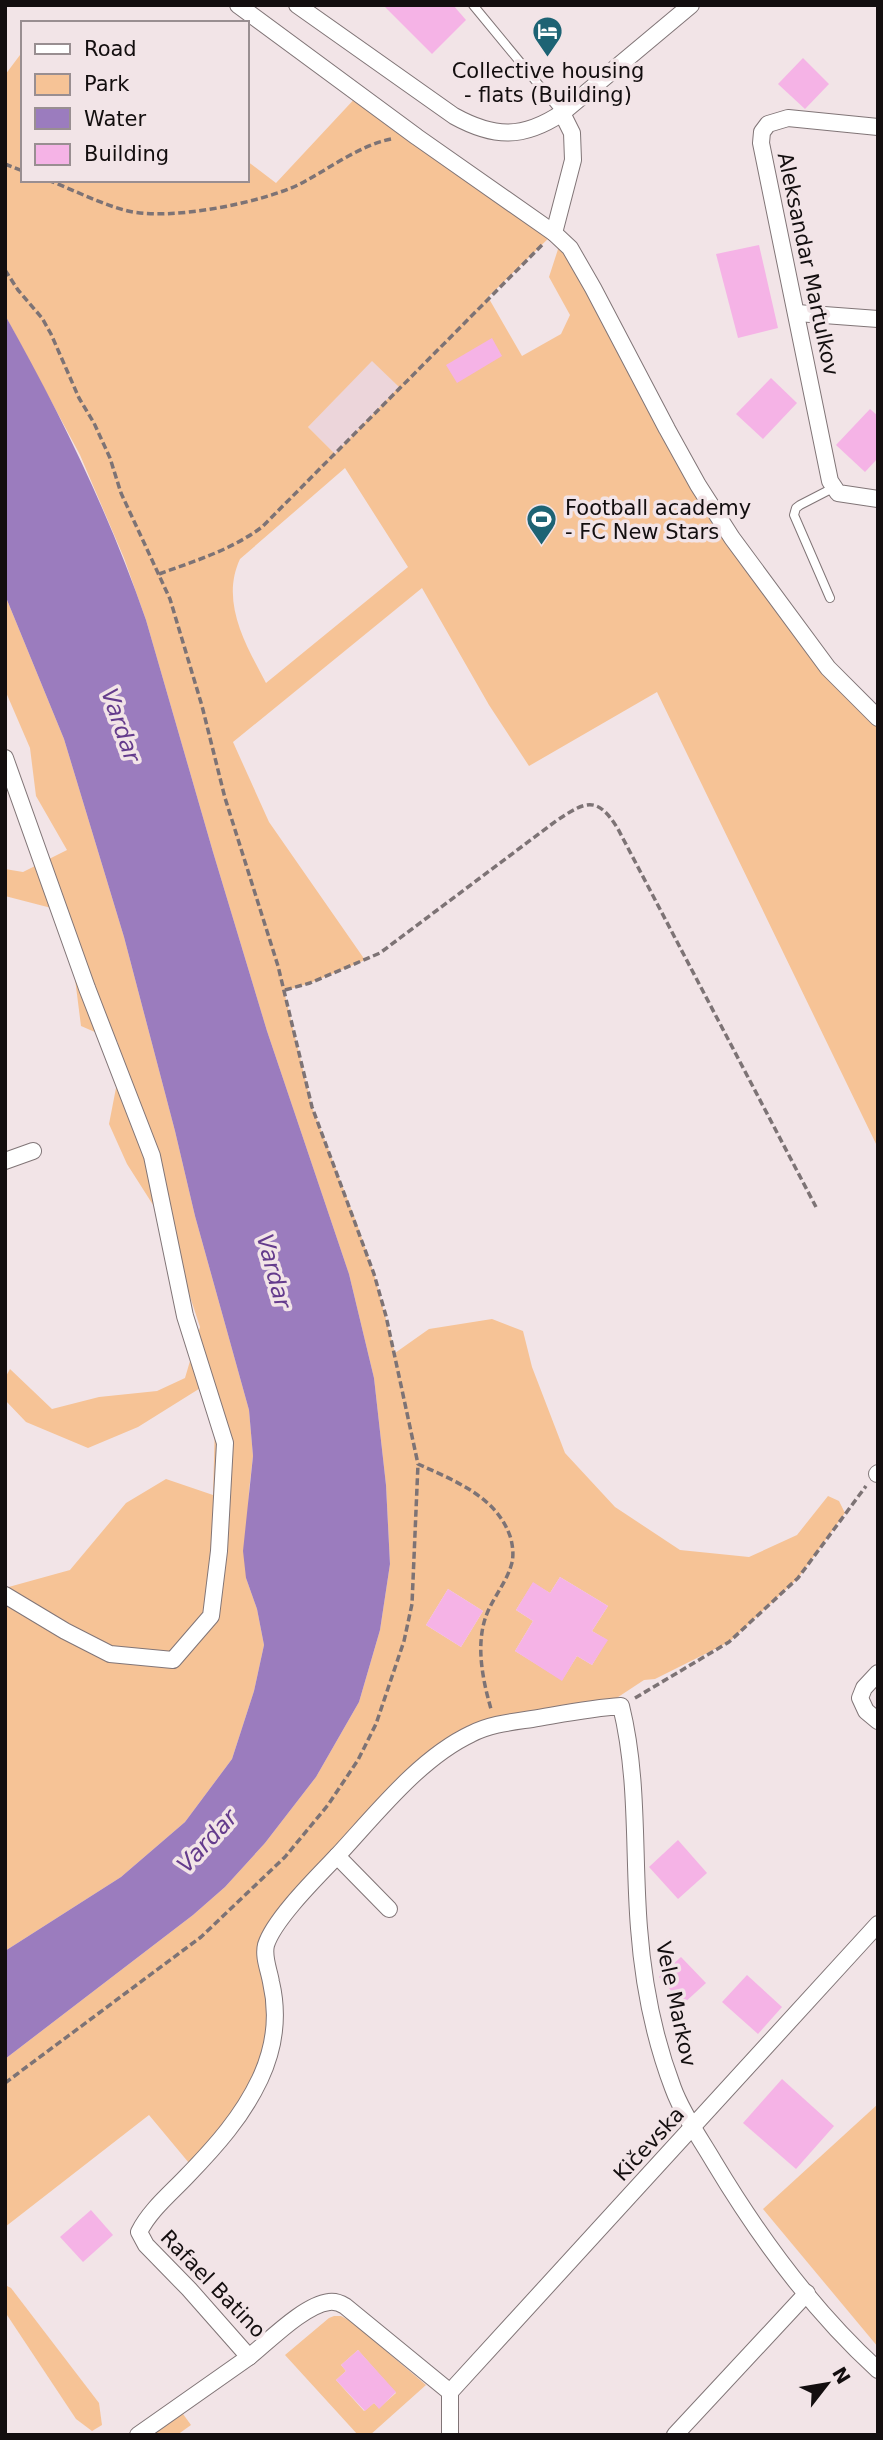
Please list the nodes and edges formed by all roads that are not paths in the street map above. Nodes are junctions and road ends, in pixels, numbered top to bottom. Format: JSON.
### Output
{"nodes":[{"id":1,"x":238,"y":5,"type":"edge"},
{"id":2,"x":297,"y":5,"type":"edge"},
{"id":3,"x":473,"y":5,"type":"edge"},
{"id":4,"x":691,"y":5,"type":"edge"},
{"id":5,"x":562,"y":113,"type":"junction"},
{"id":6,"x":878,"y":127,"type":"edge"},
{"id":7,"x":555,"y":233,"type":"junction"},
{"id":8,"x":797,"y":313,"type":"junction"},
{"id":9,"x":878,"y":319,"type":"edge"},
{"id":10,"x":831,"y":485,"type":"junction"},
{"id":11,"x":878,"y":499,"type":"edge"},
{"id":12,"x":830,"y":598,"type":"dead end"},
{"id":13,"x":878,"y":718,"type":"edge"},
{"id":14,"x":5,"y":758,"type":"edge"},
{"id":15,"x":33,"y":1151,"type":"dead end"},
{"id":16,"x":5,"y":1161,"type":"edge"},
{"id":17,"x":5,"y":1595,"type":"edge"},
{"id":18,"x":878,"y":1673,"type":"edge"},
{"id":19,"x":621,"y":1706,"type":"joint"},
{"id":20,"x":878,"y":1721,"type":"edge"},
{"id":21,"x":337,"y":1856,"type":"junction"},
{"id":22,"x":389,"y":1909,"type":"dead end"},
{"id":23,"x":878,"y":1924,"type":"edge"},
{"id":24,"x":693,"y":2128,"type":"junction"},
{"id":25,"x":807,"y":2293,"type":"junction"},
{"id":26,"x":249,"y":2357,"type":"junction"},
{"id":27,"x":878,"y":2370,"type":"edge"},
{"id":28,"x":450,"y":2392,"type":"junction"},
{"id":29,"x":138,"y":2435,"type":"edge"},
{"id":30,"x":450,"y":2435,"type":"edge"},
{"id":31,"x":676,"y":2435,"type":"edge"}],
"edges":[{"from":1,"to":7,"type":"street"},
{"from":2,"to":5,"type":"street"},
{"from":3,"to":5,"type":"lane"},
{"from":4,"to":5,"type":"street"},
{"from":5,"to":7,"type":"street"},
{"from":6,"to":8,"type":"street","name":"Aleksandar Martulkov"},
{"from":7,"to":13,"type":"street"},
{"from":8,"to":9,"type":"street"},
{"from":8,"to":10,"type":"street","name":"Aleksandar Martulkov"},
{"from":10,"to":11,"type":"street"},
{"from":10,"to":12,"type":"lane"},
{"from":14,"to":17,"type":"street"},
{"from":15,"to":16,"type":"street"},
{"from":18,"to":20,"type":"street"},
{"from":19,"to":21,"type":"street","name":"Rafael Batino"},
{"from":19,"to":24,"type":"street","name":"Vele Markov"},
{"from":21,"to":22,"type":"street"},
{"from":21,"to":26,"type":"street","name":"Rafael Batino"},
{"from":23,"to":24,"type":"street","name":"Kičevska"},
{"from":24,"to":25,"type":"street","name":"Vele Markov"},
{"from":24,"to":28,"type":"street","name":"Kičevska"},
{"from":25,"to":27,"type":"street","name":"Vele Markov"},
{"from":25,"to":31,"type":"street"},
{"from":26,"to":28,"type":"street","name":"Rafael Batino"},
{"from":26,"to":29,"type":"street"},
{"from":28,"to":30,"type":"street"}]}
